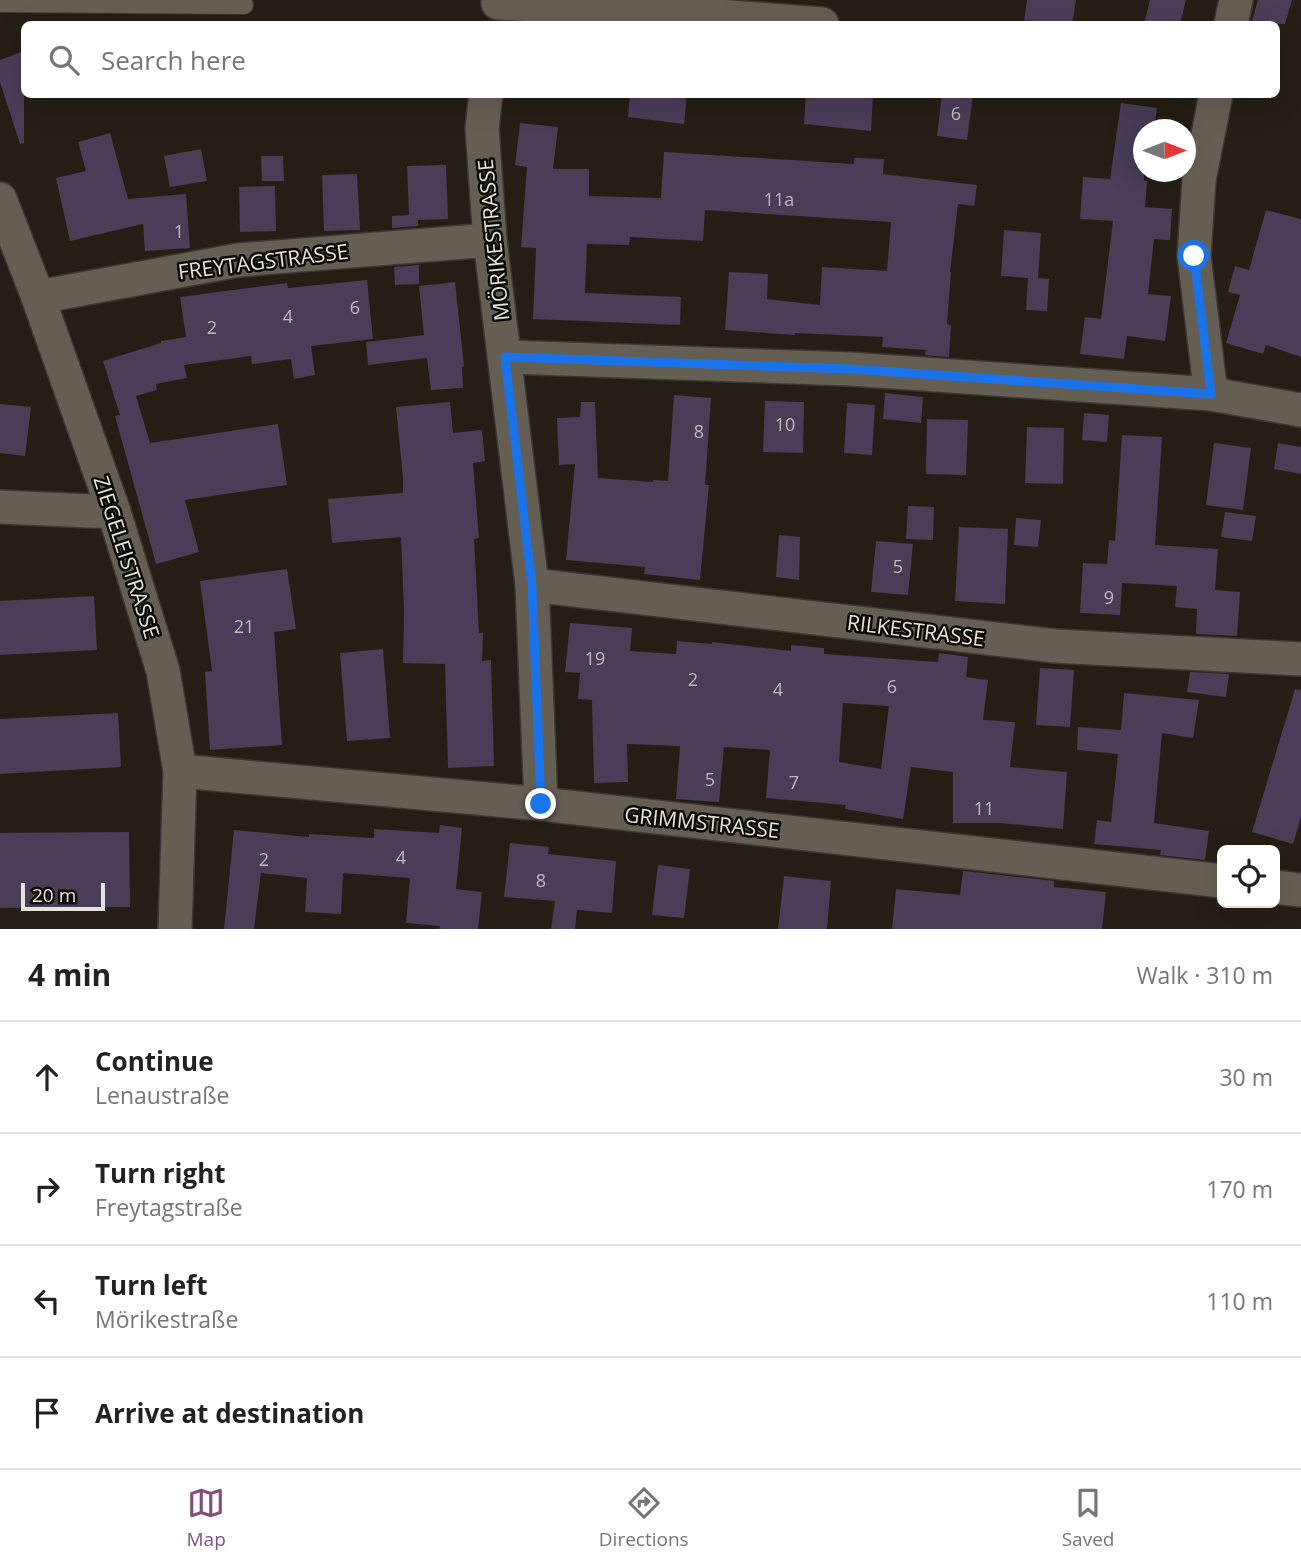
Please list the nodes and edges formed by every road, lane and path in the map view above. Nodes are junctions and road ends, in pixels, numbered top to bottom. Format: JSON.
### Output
{"nodes":[{"id":1,"x":1236,"y":0,"type":"edge"},
{"id":2,"x":0,"y":4,"type":"edge"},
{"id":3,"x":244,"y":5,"type":"dead end"},
{"id":4,"x":497,"y":9,"type":"edge"},
{"id":5,"x":783,"y":21,"type":"edge"},
{"id":6,"x":1232,"y":21,"type":"edge"},
{"id":7,"x":486,"y":98,"type":"edge"},
{"id":8,"x":1215,"y":98,"type":"edge"},
{"id":9,"x":0,"y":199,"type":"edge"},
{"id":10,"x":490,"y":240,"type":"junction"},
{"id":11,"x":38,"y":297,"type":"junction"},
{"id":12,"x":505,"y":357,"type":"junction"},
{"id":13,"x":1211,"y":394,"type":"junction"},
{"id":14,"x":1301,"y":410,"type":"edge"},
{"id":15,"x":0,"y":507,"type":"edge"},
{"id":16,"x":114,"y":512,"type":"junction"},
{"id":17,"x":532,"y":585,"type":"junction"},
{"id":18,"x":1301,"y":659,"type":"edge"},
{"id":19,"x":180,"y":771,"type":"junction"},
{"id":20,"x":541,"y":804,"type":"junction"},
{"id":21,"x":1217,"y":880,"type":"edge"},
{"id":22,"x":1280,"y":888,"type":"edge"},
{"id":23,"x":1301,"y":890,"type":"edge"},
{"id":24,"x":174,"y":929,"type":"edge"}],
"edges":[{"from":1,"to":6,"type":"street"},
{"from":2,"to":3,"type":"lane"},
{"from":4,"to":5,"type":"street"},
{"from":7,"to":10,"type":"street","name":"MÖRIKESTRASSE"},
{"from":8,"to":13,"type":"street"},
{"from":9,"to":11,"type":"street","name":"ZIEGELEISTRASSE"},
{"from":10,"to":11,"type":"street","name":"FREYTAGSTRASSE"},
{"from":10,"to":12,"type":"street","name":"MÖRIKESTRASSE"},
{"from":11,"to":16,"type":"street","name":"ZIEGELEISTRASSE"},
{"from":12,"to":13,"type":"street"},
{"from":12,"to":17,"type":"street","name":"MÖRIKESTRASSE"},
{"from":13,"to":14,"type":"street"},
{"from":15,"to":16,"type":"street"},
{"from":16,"to":19,"type":"street","name":"ZIEGELEISTRASSE"},
{"from":17,"to":18,"type":"street","name":"RILKESTRASSE"},
{"from":17,"to":20,"type":"street","name":"MÖRIKESTRASSE"},
{"from":19,"to":20,"type":"street","name":"GRIMMSTRASSE"},
{"from":19,"to":24,"type":"street","name":"ZIEGELEISTRASSE"},
{"from":20,"to":21,"type":"street","name":"GRIMMSTRASSE"},
{"from":22,"to":23,"type":"street"}]}
